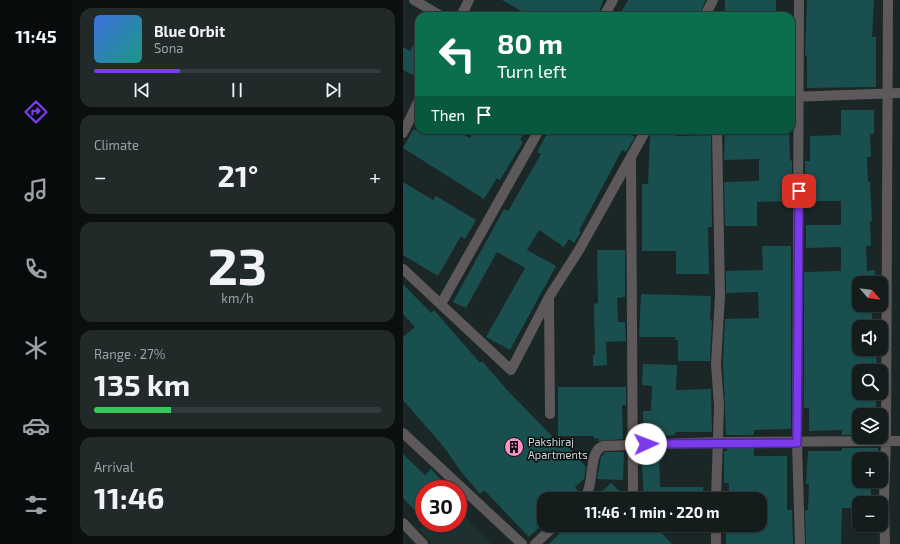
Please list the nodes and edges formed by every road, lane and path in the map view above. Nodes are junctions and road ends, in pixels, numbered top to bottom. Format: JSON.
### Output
{"nodes":[{"id":1,"x":414,"y":0,"type":"edge"},
{"id":2,"x":469,"y":0,"type":"edge"},
{"id":3,"x":613,"y":0,"type":"edge"},
{"id":4,"x":713,"y":0,"type":"edge"},
{"id":5,"x":799,"y":0,"type":"edge"},
{"id":6,"x":888,"y":0,"type":"edge"},
{"id":7,"x":434,"y":12,"type":"edge"},
{"id":8,"x":463,"y":12,"type":"edge"},
{"id":9,"x":606,"y":12,"type":"edge"},
{"id":10,"x":707,"y":12,"type":"edge"},
{"id":11,"x":888,"y":92,"type":"junction"},
{"id":12,"x":900,"y":93,"type":"edge"},
{"id":13,"x":795,"y":96,"type":"edge"},
{"id":14,"x":415,"y":108,"type":"edge"},
{"id":15,"x":403,"y":132,"type":"edge"},
{"id":16,"x":537,"y":134,"type":"edge"},
{"id":17,"x":644,"y":134,"type":"edge"},
{"id":18,"x":717,"y":134,"type":"edge"},
{"id":19,"x":631,"y":158,"type":"junction"},
{"id":20,"x":403,"y":268,"type":"edge"},
{"id":21,"x":549,"y":297,"type":"junction"},
{"id":22,"x":441,"y":304,"type":"junction"},
{"id":23,"x":886,"y":408,"type":"edge"},
{"id":24,"x":550,"y":414,"type":"dead end"},
{"id":25,"x":403,"y":433,"type":"edge"},
{"id":26,"x":888,"y":441,"type":"edge"},
{"id":27,"x":900,"y":441,"type":"edge"},
{"id":28,"x":718,"y":442,"type":"junction"},
{"id":29,"x":852,"y":442,"type":"edge"},
{"id":30,"x":797,"y":443,"type":"junction"},
{"id":31,"x":632,"y":444,"type":"junction"},
{"id":32,"x":886,"y":444,"type":"edge"},
{"id":33,"x":588,"y":492,"type":"edge"},
{"id":34,"x":633,"y":492,"type":"edge"},
{"id":35,"x":716,"y":492,"type":"edge"},
{"id":36,"x":403,"y":523,"type":"edge"},
{"id":37,"x":548,"y":532,"type":"edge"},
{"id":38,"x":716,"y":532,"type":"edge"},
{"id":39,"x":518,"y":543,"type":"edge"},
{"id":40,"x":423,"y":544,"type":"edge"},
{"id":41,"x":535,"y":544,"type":"edge"},
{"id":42,"x":717,"y":544,"type":"edge"},
{"id":43,"x":800,"y":544,"type":"edge"},
{"id":44,"x":885,"y":544,"type":"edge"}],
"edges":[{"from":1,"to":7,"type":"street"},
{"from":2,"to":8,"type":"street"},
{"from":3,"to":9,"type":"street"},
{"from":4,"to":10,"type":"street"},
{"from":5,"to":13,"type":"street"},
{"from":6,"to":11,"type":"street"},
{"from":11,"to":12,"type":"street"},
{"from":11,"to":13,"type":"street"},
{"from":11,"to":23,"type":"street"},
{"from":13,"to":30,"type":"street"},
{"from":14,"to":15,"type":"street"},
{"from":16,"to":22,"type":"street"},
{"from":17,"to":19,"type":"street"},
{"from":18,"to":28,"type":"street"},
{"from":19,"to":21,"type":"street"},
{"from":19,"to":31,"type":"street"},
{"from":20,"to":22,"type":"street"},
{"from":21,"to":22,"type":"street"},
{"from":21,"to":24,"type":"street"},
{"from":25,"to":39,"type":"street"},
{"from":26,"to":27,"type":"street"},
{"from":28,"to":30,"type":"street"},
{"from":28,"to":31,"type":"street"},
{"from":28,"to":35,"type":"street"},
{"from":29,"to":30,"type":"street"},
{"from":30,"to":43,"type":"street"},
{"from":31,"to":33,"type":"street"},
{"from":31,"to":34,"type":"street"},
{"from":32,"to":44,"type":"street"},
{"from":36,"to":40,"type":"street"},
{"from":37,"to":41,"type":"street"},
{"from":38,"to":42,"type":"street"}]}
